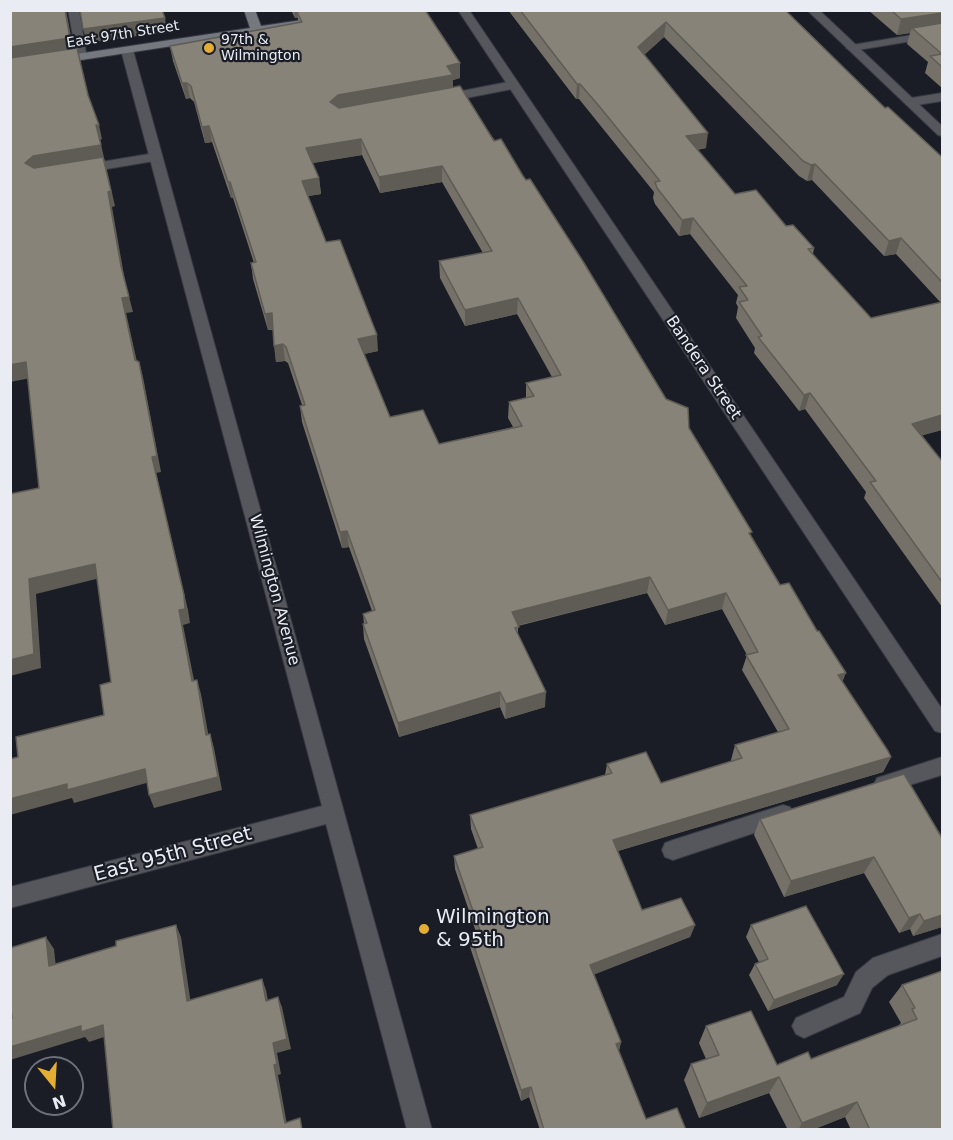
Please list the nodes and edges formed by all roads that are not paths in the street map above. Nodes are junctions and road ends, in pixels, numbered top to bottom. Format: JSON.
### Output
{"nodes":[{"id":1,"x":73,"y":10,"type":"edge"},
{"id":2,"x":249,"y":10,"type":"edge"},
{"id":3,"x":463,"y":10,"type":"edge"},
{"id":4,"x":812,"y":10,"type":"edge"},
{"id":5,"x":314,"y":21,"type":"edge"},
{"id":6,"x":257,"y":30,"type":"junction"},
{"id":7,"x":942,"y":33,"type":"edge"},
{"id":8,"x":852,"y":48,"type":"junction"},
{"id":9,"x":127,"y":50,"type":"junction"},
{"id":10,"x":84,"y":57,"type":"junction"},
{"id":11,"x":10,"y":68,"type":"edge"},
{"id":12,"x":513,"y":85,"type":"junction"},
{"id":13,"x":942,"y":97,"type":"edge"},
{"id":14,"x":433,"y":100,"type":"edge"},
{"id":15,"x":910,"y":102,"type":"junction"},
{"id":16,"x":942,"y":132,"type":"edge"},
{"id":17,"x":155,"y":157,"type":"junction"},
{"id":18,"x":71,"y":172,"type":"edge"},
{"id":19,"x":942,"y":725,"type":"edge"},
{"id":20,"x":942,"y":766,"type":"edge"},
{"id":21,"x":866,"y":789,"type":"edge"},
{"id":22,"x":801,"y":808,"type":"edge"},
{"id":23,"x":334,"y":812,"type":"junction"},
{"id":24,"x":673,"y":850,"type":"dead end"},
{"id":25,"x":10,"y":898,"type":"edge"},
{"id":26,"x":942,"y":945,"type":"edge"},
{"id":27,"x":804,"y":1026,"type":"dead end"},
{"id":28,"x":420,"y":1130,"type":"edge"}],
"edges":[{"from":1,"to":10,"type":"street"},
{"from":2,"to":6,"type":"street"},
{"from":3,"to":12,"type":"street","name":"Bandera Street"},
{"from":4,"to":8,"type":"street"},
{"from":5,"to":6,"type":"street","name":"East 97th Street"},
{"from":6,"to":9,"type":"street","name":"East 97th Street"},
{"from":7,"to":8,"type":"street"},
{"from":8,"to":15,"type":"street"},
{"from":9,"to":10,"type":"street","name":"East 97th Street"},
{"from":9,"to":17,"type":"street","name":"Wilmington Avenue"},
{"from":10,"to":11,"type":"street","name":"East 97th Street"},
{"from":12,"to":14,"type":"street"},
{"from":12,"to":19,"type":"street","name":"Bandera Street"},
{"from":13,"to":15,"type":"street"},
{"from":15,"to":16,"type":"street"},
{"from":17,"to":18,"type":"street"},
{"from":17,"to":23,"type":"street","name":"Wilmington Avenue"},
{"from":20,"to":21,"type":"street"},
{"from":22,"to":24,"type":"street"},
{"from":23,"to":25,"type":"street","name":"East 95th Street"},
{"from":23,"to":28,"type":"street","name":"Wilmington Avenue"},
{"from":26,"to":27,"type":"street"}]}
